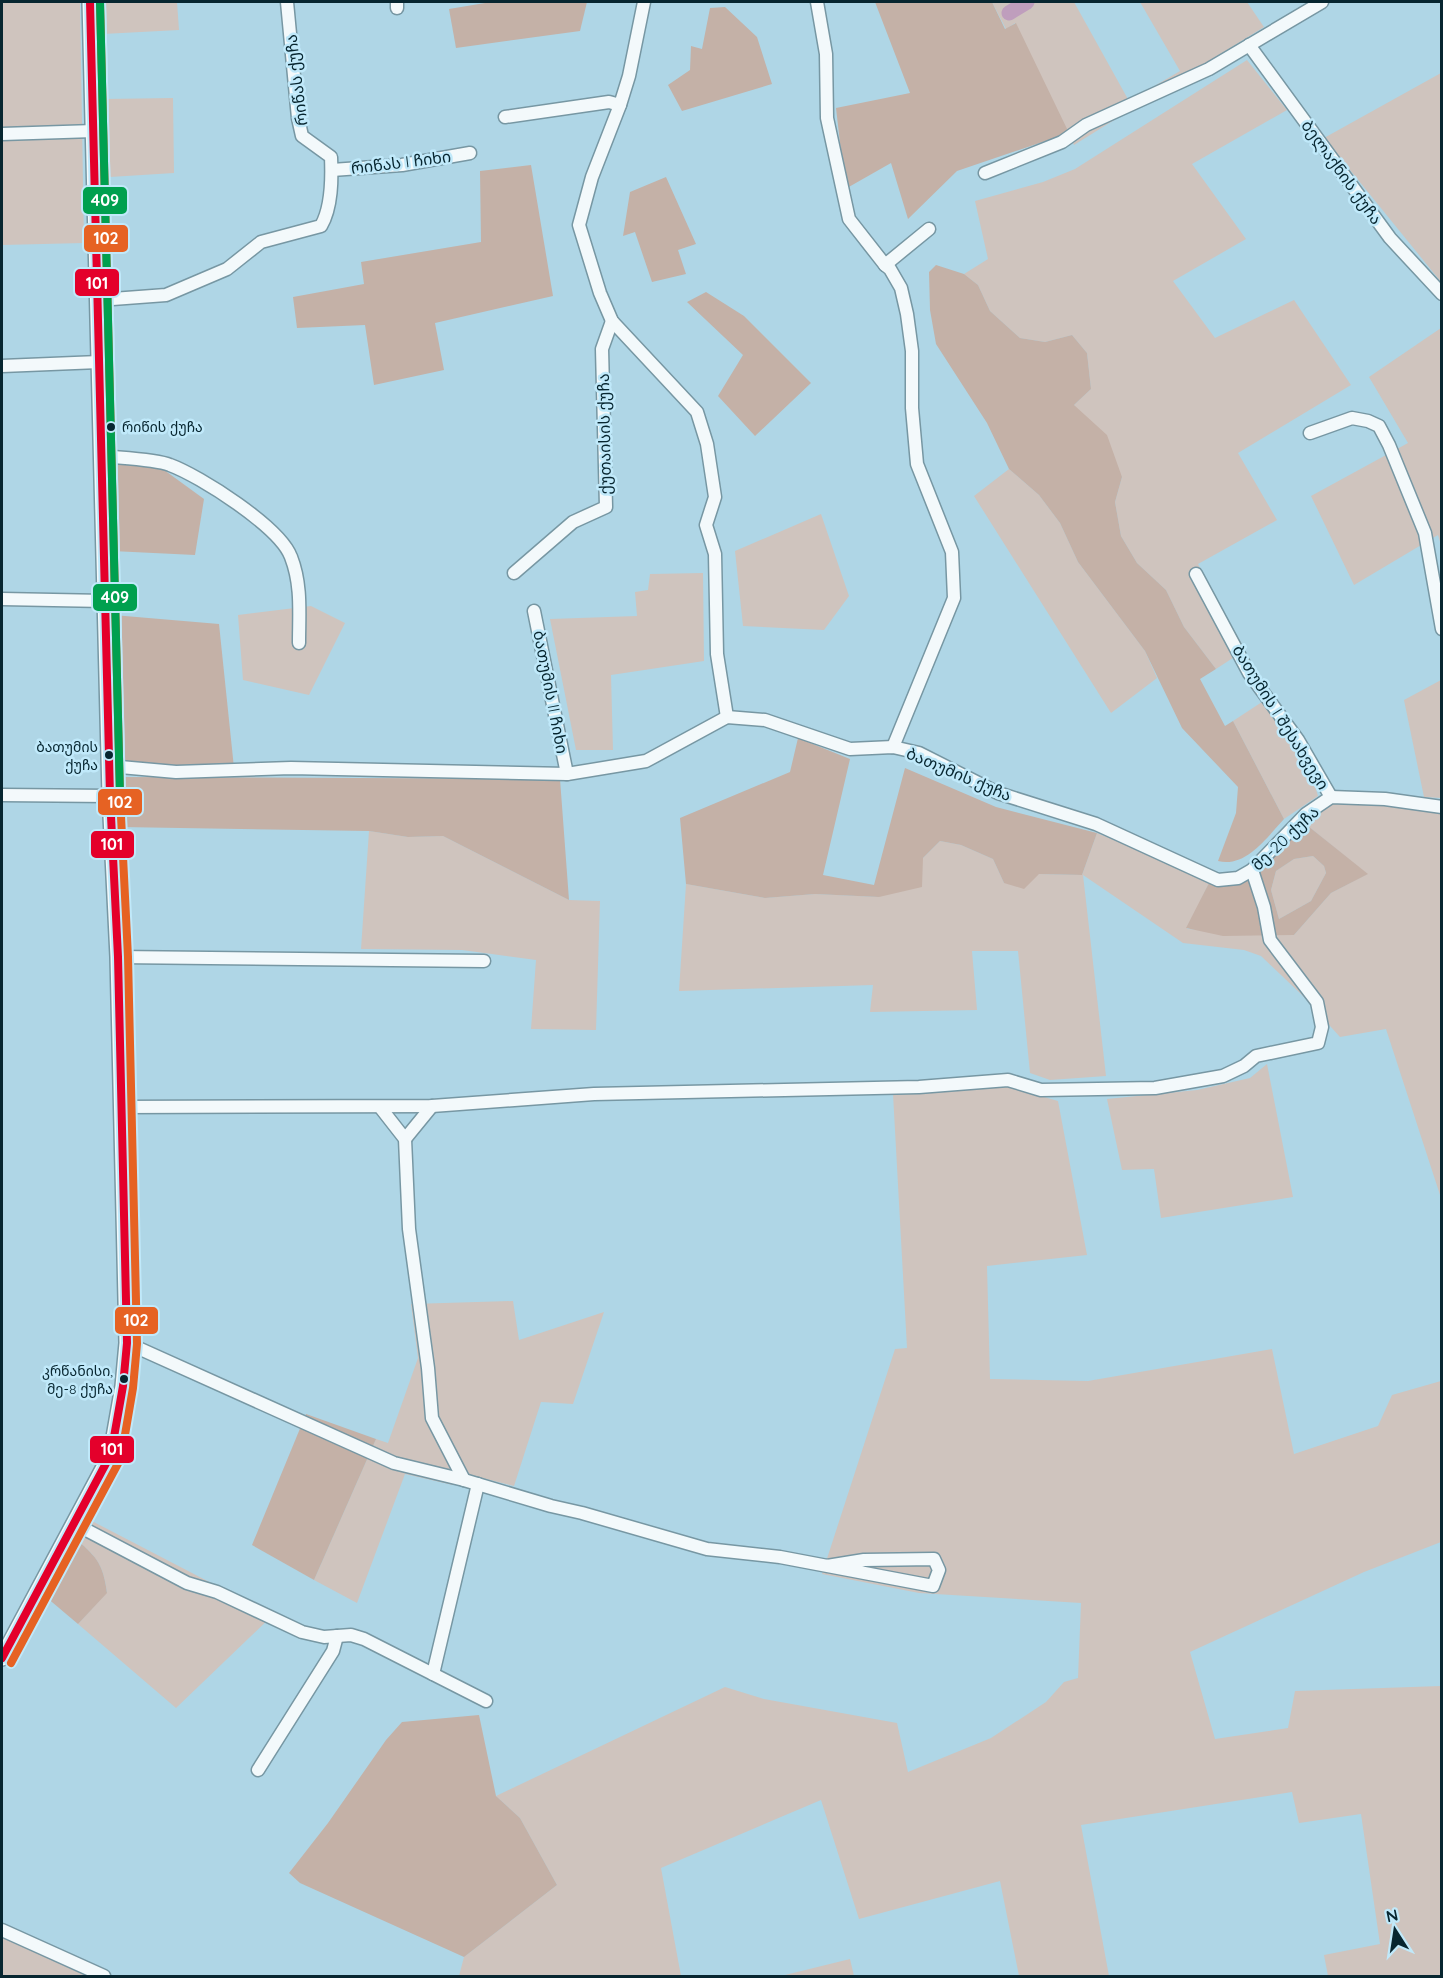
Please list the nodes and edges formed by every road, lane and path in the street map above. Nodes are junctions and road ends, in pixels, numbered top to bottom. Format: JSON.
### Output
{"nodes":[{"id":1,"x":90,"y":2,"type":"edge"},
{"id":2,"x":287,"y":2,"type":"edge"},
{"id":3,"x":644,"y":2,"type":"edge"},
{"id":4,"x":818,"y":2,"type":"edge"},
{"id":5,"x":1322,"y":2,"type":"edge"},
{"id":6,"x":1249,"y":45,"type":"junction"},
{"id":7,"x":620,"y":105,"type":"junction"},
{"id":8,"x":505,"y":117,"type":"dead end"},
{"id":9,"x":94,"y":131,"type":"junction"},
{"id":10,"x":2,"y":134,"type":"edge"},
{"id":11,"x":470,"y":153,"type":"dead end"},
{"id":12,"x":332,"y":170,"type":"junction"},
{"id":13,"x":985,"y":172,"type":"dead end"},
{"id":14,"x":929,"y":230,"type":"dead end"},
{"id":15,"x":885,"y":265,"type":"junction"},
{"id":16,"x":1442,"y":294,"type":"edge"},
{"id":17,"x":99,"y":300,"type":"junction"},
{"id":18,"x":612,"y":321,"type":"junction"},
{"id":19,"x":99,"y":362,"type":"junction"},
{"id":20,"x":2,"y":366,"type":"edge"},
{"id":21,"x":1310,"y":433,"type":"dead end"},
{"id":22,"x":102,"y":456,"type":"junction"},
{"id":23,"x":514,"y":573,"type":"dead end"},
{"id":24,"x":1196,"y":574,"type":"dead end"},
{"id":25,"x":2,"y":599,"type":"edge"},
{"id":26,"x":105,"y":600,"type":"junction"},
{"id":27,"x":534,"y":611,"type":"dead end"},
{"id":28,"x":1440,"y":611,"type":"edge"},
{"id":29,"x":1442,"y":629,"type":"edge"},
{"id":30,"x":299,"y":643,"type":"dead end"},
{"id":31,"x":727,"y":717,"type":"junction"},
{"id":32,"x":893,"y":747,"type":"junction"},
{"id":33,"x":109,"y":766,"type":"junction"},
{"id":34,"x":567,"y":774,"type":"junction"},
{"id":35,"x":2,"y":795,"type":"edge"},
{"id":36,"x":110,"y":796,"type":"junction"},
{"id":37,"x":1331,"y":797,"type":"junction"},
{"id":38,"x":1442,"y":807,"type":"edge"},
{"id":39,"x":1252,"y":870,"type":"junction"},
{"id":40,"x":1201,"y":871,"type":"joint"},
{"id":41,"x":118,"y":957,"type":"junction"},
{"id":42,"x":484,"y":961,"type":"dead end"},
{"id":43,"x":432,"y":1106,"type":"junction"},
{"id":44,"x":120,"y":1107,"type":"junction"},
{"id":45,"x":380,"y":1107,"type":"junction"},
{"id":46,"x":405,"y":1139,"type":"junction"},
{"id":47,"x":127,"y":1343,"type":"junction"},
{"id":48,"x":464,"y":1480,"type":"junction"},
{"id":49,"x":478,"y":1484,"type":"junction"},
{"id":50,"x":75,"y":1524,"type":"junction"},
{"id":51,"x":827,"y":1566,"type":"junction"},
{"id":52,"x":337,"y":1636,"type":"junction"},
{"id":53,"x":2,"y":1658,"type":"edge"},
{"id":54,"x":433,"y":1674,"type":"junction"},
{"id":55,"x":486,"y":1701,"type":"dead end"},
{"id":56,"x":258,"y":1770,"type":"dead end"},
{"id":57,"x":2,"y":1930,"type":"edge"},
{"id":58,"x":104,"y":1977,"type":"edge"}],
"edges":[{"from":1,"to":9,"type":"street"},
{"from":2,"to":12,"type":"street","name":"რიწას ქუჩა"},
{"from":3,"to":7,"type":"street"},
{"from":4,"to":15,"type":"street"},
{"from":5,"to":6,"type":"street"},
{"from":6,"to":13,"type":"street"},
{"from":6,"to":16,"type":"street","name":"ბელაქნის ქუჩა"},
{"from":7,"to":8,"type":"street"},
{"from":7,"to":18,"type":"street"},
{"from":9,"to":10,"type":"street"},
{"from":9,"to":17,"type":"street"},
{"from":11,"to":12,"type":"street","name":"რიწას I ჩიხი"},
{"from":12,"to":17,"type":"street"},
{"from":14,"to":15,"type":"street"},
{"from":15,"to":32,"type":"street"},
{"from":17,"to":19,"type":"street"},
{"from":18,"to":23,"type":"street","name":"ქუთაისის ქუჩა"},
{"from":18,"to":31,"type":"street"},
{"from":19,"to":20,"type":"street"},
{"from":19,"to":22,"type":"street"},
{"from":21,"to":28,"type":"street"},
{"from":22,"to":26,"type":"street"},
{"from":22,"to":30,"type":"street"},
{"from":24,"to":37,"type":"street","name":"ბათუმის I შესახვევი"},
{"from":25,"to":26,"type":"street"},
{"from":26,"to":33,"type":"street"},
{"from":27,"to":34,"type":"street","name":"ბათუმის II ჩიხი"},
{"from":28,"to":29,"type":"street"},
{"from":31,"to":32,"type":"street","name":"ბათუმის ქუჩა"},
{"from":31,"to":34,"type":"street"},
{"from":32,"to":40,"type":"street","name":"ბათუმის ქუჩა"},
{"from":33,"to":34,"type":"street"},
{"from":33,"to":36,"type":"street"},
{"from":35,"to":36,"type":"street"},
{"from":36,"to":41,"type":"street"},
{"from":37,"to":38,"type":"street","name":"მე-20 ქუჩა"},
{"from":37,"to":39,"type":"street","name":"მე-20 ქუჩა"},
{"from":39,"to":40,"type":"street","name":"მე-20 ქუჩა"},
{"from":39,"to":43,"type":"street"},
{"from":41,"to":42,"type":"street"},
{"from":41,"to":44,"type":"street"},
{"from":43,"to":45,"type":"street"},
{"from":43,"to":46,"type":"street"},
{"from":44,"to":45,"type":"street"},
{"from":44,"to":47,"type":"street"},
{"from":45,"to":46,"type":"street"},
{"from":46,"to":48,"type":"street"},
{"from":47,"to":48,"type":"street"},
{"from":47,"to":50,"type":"street"},
{"from":48,"to":49,"type":"street"},
{"from":49,"to":51,"type":"street"},
{"from":49,"to":54,"type":"street"},
{"from":50,"to":52,"type":"street"},
{"from":50,"to":53,"type":"street"},
{"from":51,"to":51,"type":"street"},
{"from":52,"to":54,"type":"street"},
{"from":52,"to":56,"type":"street"},
{"from":54,"to":55,"type":"street"},
{"from":57,"to":58,"type":"street"}]}
